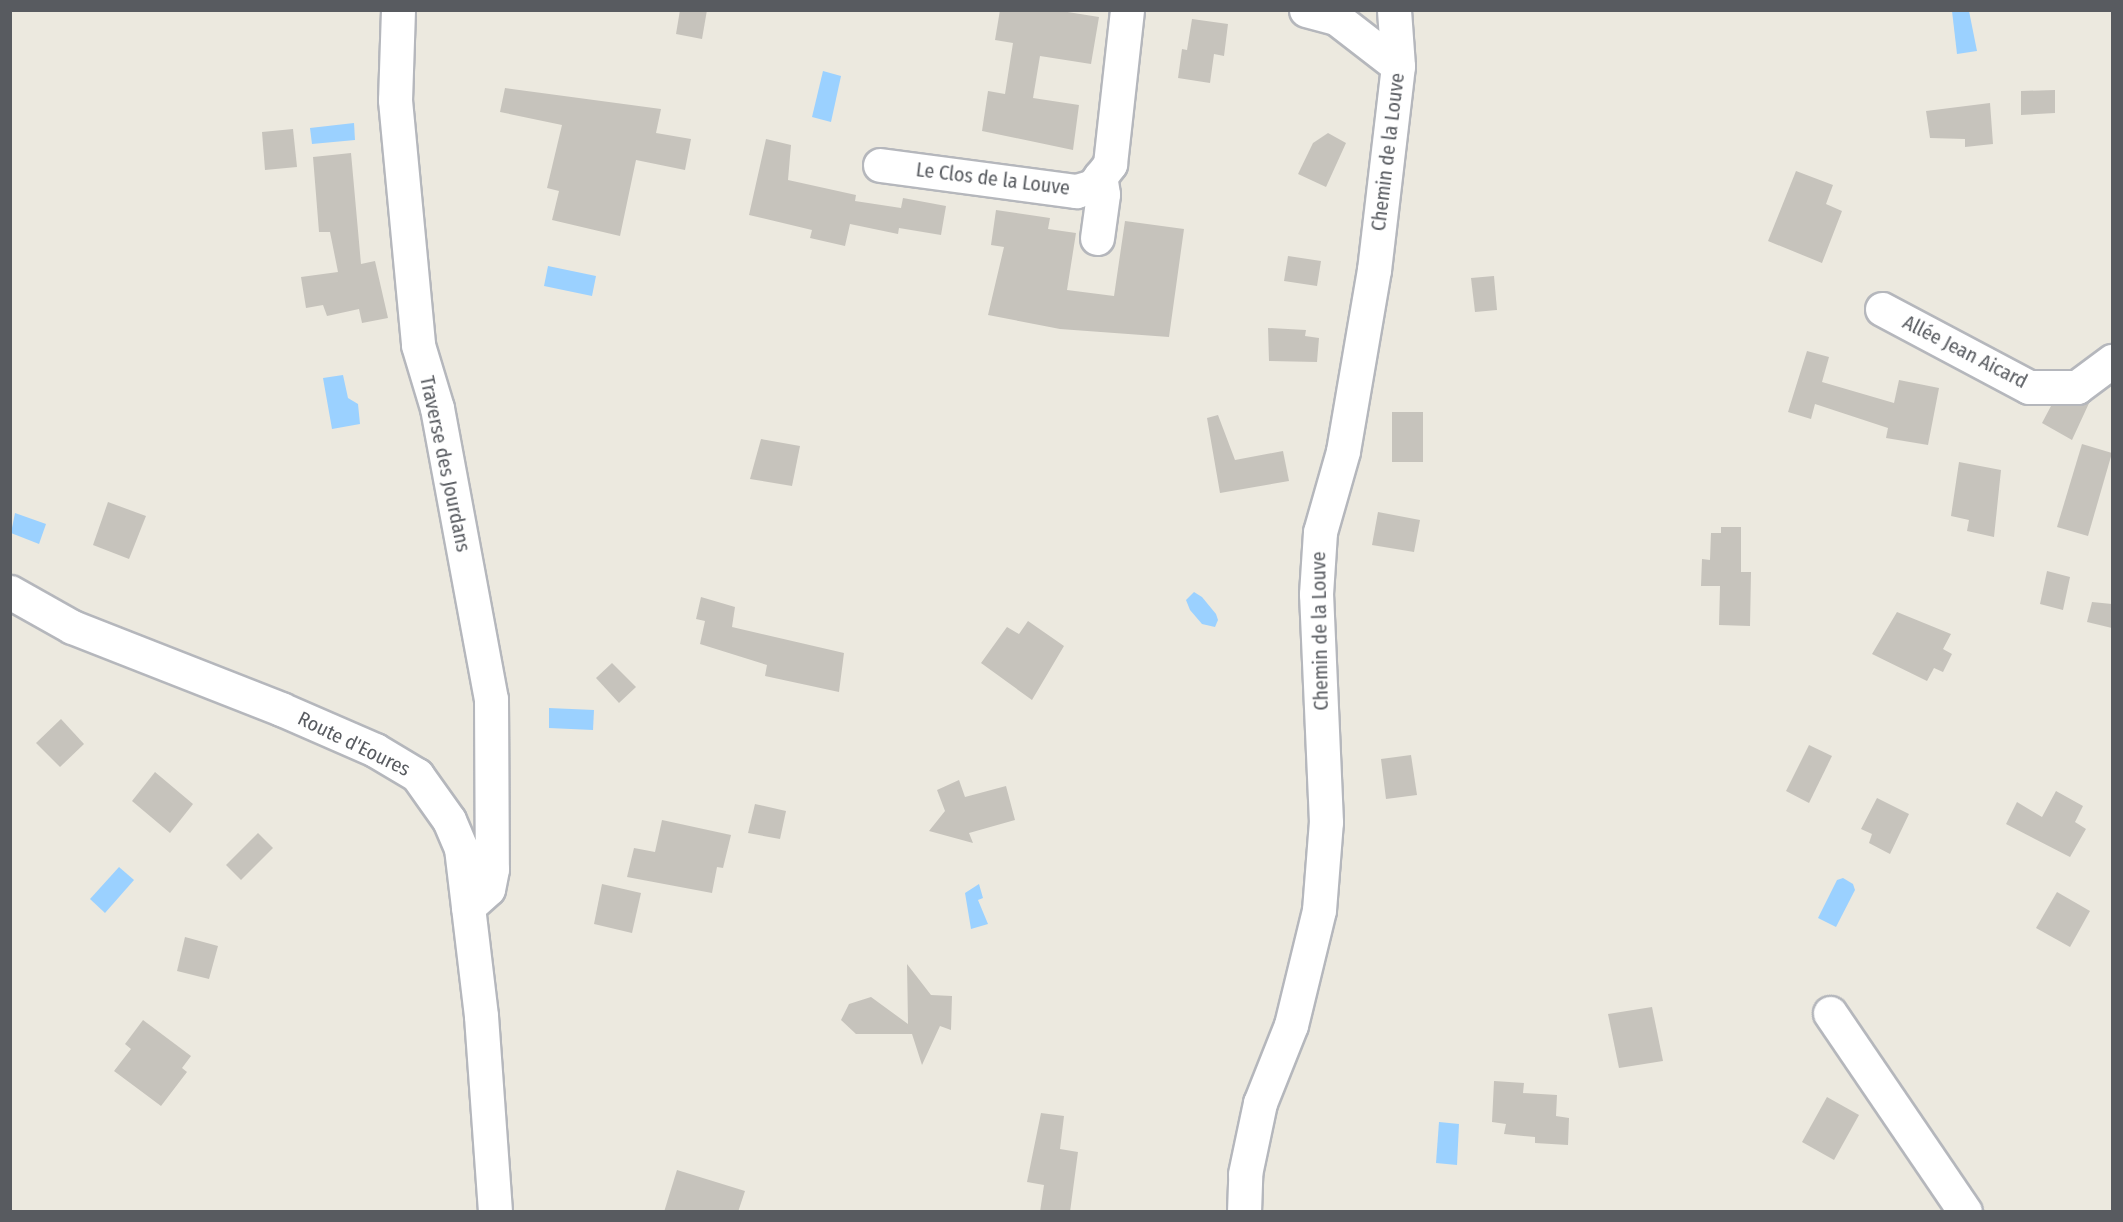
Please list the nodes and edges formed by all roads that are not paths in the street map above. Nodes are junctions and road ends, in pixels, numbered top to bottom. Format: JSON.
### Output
{"nodes":[{"id":1,"x":398,"y":10,"type":"edge"},
{"id":2,"x":1127,"y":10,"type":"edge"},
{"id":3,"x":1306,"y":10,"type":"edge"},
{"id":4,"x":1394,"y":10,"type":"edge"},
{"id":5,"x":1398,"y":66,"type":"junction"},
{"id":6,"x":880,"y":165,"type":"dead end"},
{"id":7,"x":1100,"y":176,"type":"junction"},
{"id":8,"x":1097,"y":238,"type":"dead end"},
{"id":9,"x":1882,"y":309,"type":"dead end"},
{"id":10,"x":2112,"y":361,"type":"edge"},
{"id":11,"x":10,"y":591,"type":"edge"},
{"id":12,"x":468,"y":907,"type":"junction"},
{"id":13,"x":1830,"y":1013,"type":"dead end"},
{"id":14,"x":495,"y":1212,"type":"edge"},
{"id":15,"x":1244,"y":1212,"type":"edge"},
{"id":16,"x":1965,"y":1212,"type":"edge"}],
"edges":[{"from":1,"to":12,"type":"street","name":"Traverse des Jourdans"},
{"from":2,"to":7,"type":"street","name":"Le Clos de la Louve"},
{"from":3,"to":5,"type":"street"},
{"from":4,"to":5,"type":"street","name":"Chemin de la Louve"},
{"from":5,"to":15,"type":"street","name":"Chemin de la Louve"},
{"from":6,"to":7,"type":"street","name":"Le Clos de la Louve"},
{"from":7,"to":8,"type":"street","name":"Le Clos de la Louve"},
{"from":9,"to":10,"type":"street","name":"Allée Jean Aicard"},
{"from":11,"to":12,"type":"street","name":"Route d'Eoures"},
{"from":12,"to":14,"type":"street","name":"Route d'Eoures"},
{"from":13,"to":16,"type":"street"}]}
